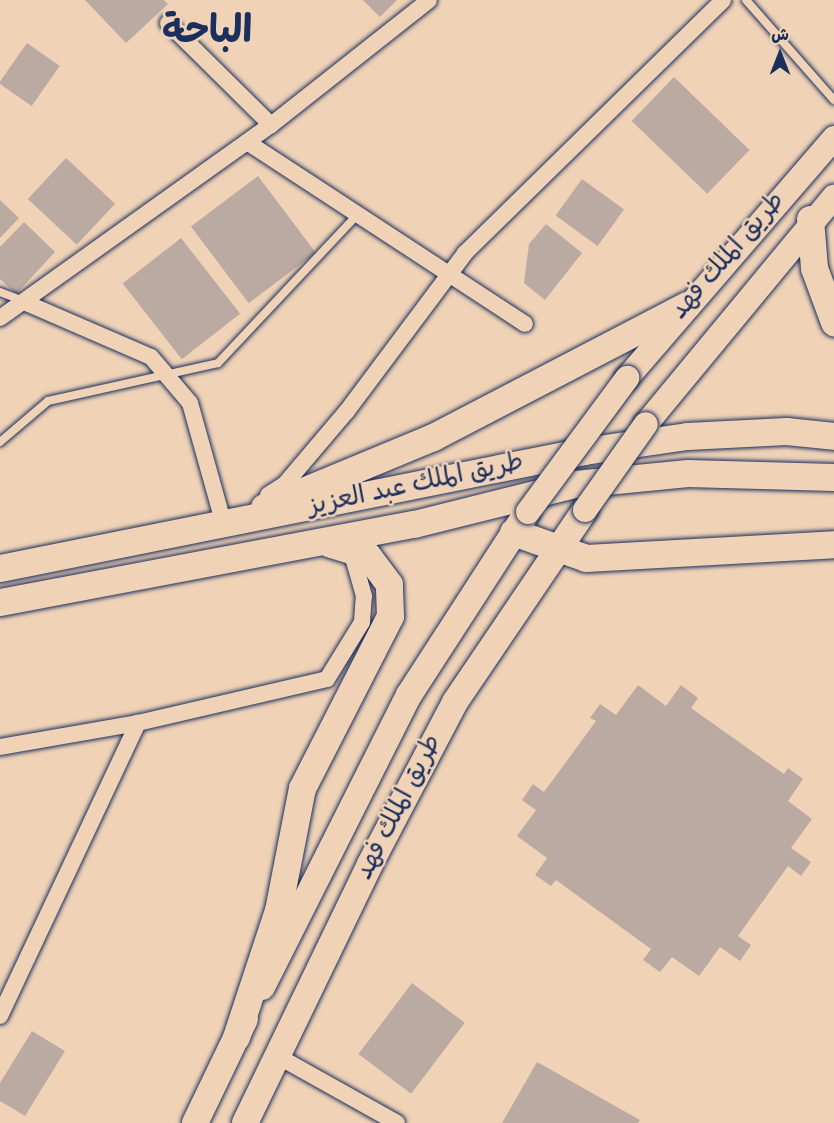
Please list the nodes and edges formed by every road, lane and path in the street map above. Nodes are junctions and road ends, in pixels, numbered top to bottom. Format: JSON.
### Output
{"nodes":[{"id":1,"x":429,"y":0,"type":"edge"},
{"id":2,"x":723,"y":0,"type":"edge"},
{"id":3,"x":746,"y":0,"type":"edge"},
{"id":4,"x":168,"y":23,"type":"dead end"},
{"id":5,"x":834,"y":100,"type":"edge"},
{"id":6,"x":271,"y":125,"type":"junction"},
{"id":7,"x":834,"y":138,"type":"edge"},
{"id":8,"x":247,"y":142,"type":"junction"},
{"id":9,"x":834,"y":197,"type":"edge"},
{"id":10,"x":359,"y":213,"type":"junction"},
{"id":11,"x":810,"y":219,"type":"junction"},
{"id":12,"x":452,"y":272,"type":"junction"},
{"id":13,"x":0,"y":292,"type":"edge"},
{"id":14,"x":24,"y":302,"type":"junction"},
{"id":15,"x":687,"y":305,"type":"junction"},
{"id":16,"x":0,"y":318,"type":"edge"},
{"id":17,"x":834,"y":322,"type":"edge"},
{"id":18,"x":525,"y":324,"type":"dead end"},
{"id":19,"x":168,"y":377,"type":"junction"},
{"id":20,"x":834,"y":436,"type":"edge"},
{"id":21,"x":0,"y":442,"type":"edge"},
{"id":22,"x":834,"y":477,"type":"edge"},
{"id":23,"x":585,"y":510,"type":"joint"},
{"id":24,"x":521,"y":522,"type":"junction"},
{"id":25,"x":224,"y":525,"type":"junction"},
{"id":26,"x":320,"y":542,"type":"junction"},
{"id":27,"x":834,"y":544,"type":"edge"},
{"id":28,"x":350,"y":547,"type":"junction"},
{"id":29,"x":557,"y":549,"type":"junction"},
{"id":30,"x":0,"y":568,"type":"edge"},
{"id":31,"x":0,"y":602,"type":"edge"},
{"id":32,"x":138,"y":723,"type":"junction"},
{"id":33,"x":0,"y":747,"type":"edge"},
{"id":34,"x":0,"y":1016,"type":"edge"},
{"id":35,"x":236,"y":1037,"type":"junction"},
{"id":36,"x":279,"y":1057,"type":"junction"},
{"id":37,"x":195,"y":1123,"type":"edge"},
{"id":38,"x":245,"y":1123,"type":"edge"},
{"id":39,"x":397,"y":1123,"type":"edge"}],
"edges":[{"from":1,"to":6,"type":"street"},
{"from":2,"to":12,"type":"street"},
{"from":3,"to":5,"type":"lane"},
{"from":4,"to":6,"type":"street"},
{"from":6,"to":8,"type":"street"},
{"from":7,"to":15,"type":"main road","name":"طريق الملك فهد"},
{"from":8,"to":10,"type":"street"},
{"from":8,"to":14,"type":"street"},
{"from":9,"to":11,"type":"main road","name":"طريق الملك فهد"},
{"from":10,"to":12,"type":"street"},
{"from":10,"to":19,"type":"lane"},
{"from":11,"to":17,"type":"highway"},
{"from":11,"to":23,"type":"main road","name":"طريق الملك فهد","bridge":true},
{"from":12,"to":18,"type":"street"},
{"from":12,"to":25,"type":"street"},
{"from":13,"to":14,"type":"lane"},
{"from":14,"to":16,"type":"street"},
{"from":14,"to":19,"type":"street"},
{"from":15,"to":24,"type":"main road","name":"طريق الملك فهد","bridge":true},
{"from":15,"to":25,"type":"highway"},
{"from":19,"to":21,"type":"lane"},
{"from":19,"to":25,"type":"street"},
{"from":20,"to":25,"type":"highway","name":"طريق الملك عبد العزيز"},
{"from":22,"to":26,"type":"highway","name":"طريق الملك عبد العزيز"},
{"from":23,"to":29,"type":"main road","name":"طريق الملك فهد"},
{"from":24,"to":29,"type":"highway"},
{"from":24,"to":35,"type":"main road","name":"طريق الملك فهد"},
{"from":25,"to":30,"type":"highway","name":"طريق الملك عبد العزيز"},
{"from":26,"to":28,"type":"highway"},
{"from":26,"to":31,"type":"highway","name":"طريق الملك عبد العزيز"},
{"from":27,"to":29,"type":"highway"},
{"from":28,"to":32,"type":"street"},
{"from":28,"to":35,"type":"highway"},
{"from":29,"to":36,"type":"main road","name":"طريق الملك فهد"},
{"from":32,"to":33,"type":"street"},
{"from":32,"to":34,"type":"street"},
{"from":35,"to":37,"type":"main road","name":"طريق الملك فهد"},
{"from":36,"to":38,"type":"main road","name":"طريق الملك فهد"},
{"from":36,"to":39,"type":"street"}]}
